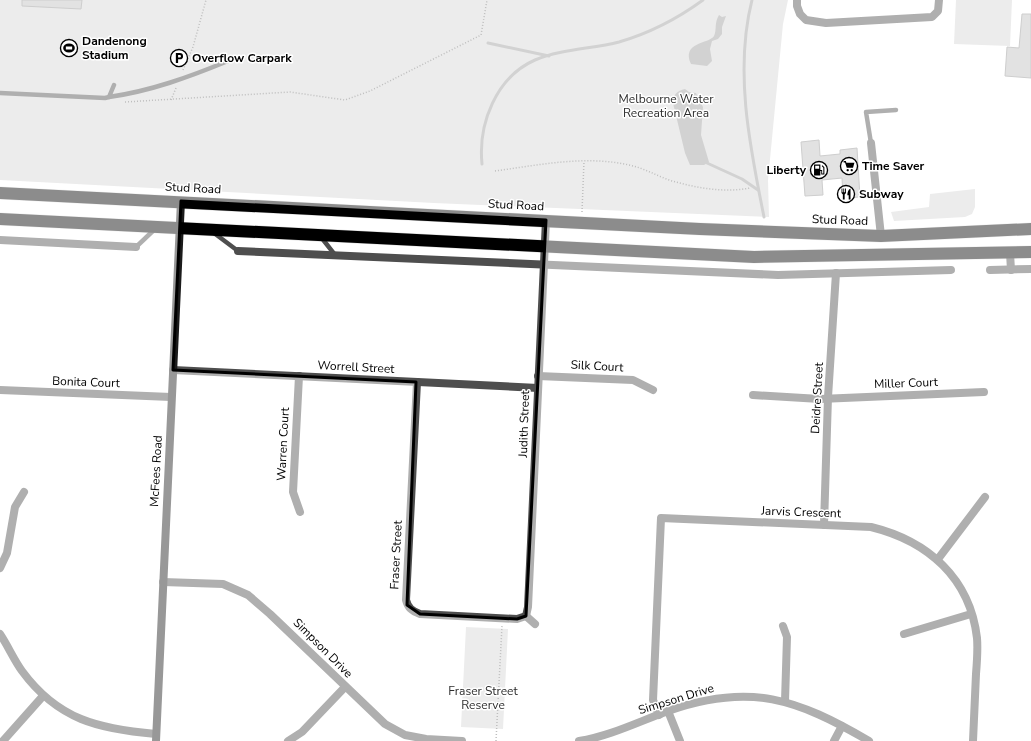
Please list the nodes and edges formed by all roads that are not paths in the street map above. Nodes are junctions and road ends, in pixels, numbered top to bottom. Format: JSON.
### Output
{"nodes":[{"id":1,"x":798,"y":0,"type":"edge"},
{"id":2,"x":939,"y":0,"type":"edge"},
{"id":3,"x":228,"y":61,"type":"dead end"},
{"id":4,"x":114,"y":85,"type":"dead end"},
{"id":5,"x":0,"y":93,"type":"edge"},
{"id":6,"x":109,"y":97,"type":"junction"},
{"id":7,"x":896,"y":110,"type":"dead end"},
{"id":8,"x":871,"y":143,"type":"joint"},
{"id":9,"x":0,"y":193,"type":"edge"},
{"id":10,"x":180,"y":201,"type":"junction"},
{"id":11,"x":0,"y":219,"type":"edge"},
{"id":12,"x":546,"y":220,"type":"junction"},
{"id":13,"x":156,"y":228,"type":"junction"},
{"id":14,"x":1031,"y":228,"type":"edge"},
{"id":15,"x":179,"y":229,"type":"junction"},
{"id":16,"x":210,"y":230,"type":"junction"},
{"id":17,"x":320,"y":235,"type":"junction"},
{"id":18,"x":882,"y":236,"type":"junction"},
{"id":19,"x":0,"y":240,"type":"edge"},
{"id":20,"x":545,"y":246,"type":"junction"},
{"id":21,"x":136,"y":247,"type":"joint"},
{"id":22,"x":238,"y":251,"type":"joint"},
{"id":23,"x":1031,"y":252,"type":"edge"},
{"id":24,"x":1010,"y":253,"type":"junction"},
{"id":25,"x":334,"y":255,"type":"junction"},
{"id":26,"x":544,"y":265,"type":"junction"},
{"id":27,"x":1031,"y":269,"type":"edge"},
{"id":28,"x":951,"y":270,"type":"dead end"},
{"id":29,"x":990,"y":270,"type":"dead end"},
{"id":30,"x":1011,"y":270,"type":"junction"},
{"id":31,"x":836,"y":273,"type":"junction"},
{"id":32,"x":173,"y":370,"type":"junction"},
{"id":33,"x":299,"y":376,"type":"junction"},
{"id":34,"x":538,"y":376,"type":"junction"},
{"id":35,"x":416,"y":382,"type":"junction"},
{"id":36,"x":538,"y":388,"type":"junction"},
{"id":37,"x":0,"y":390,"type":"edge"},
{"id":38,"x":653,"y":390,"type":"dead end"},
{"id":39,"x":984,"y":392,"type":"dead end"},
{"id":40,"x":753,"y":395,"type":"dead end"},
{"id":41,"x":828,"y":397,"type":"junction"},
{"id":42,"x":171,"y":398,"type":"junction"},
{"id":43,"x":24,"y":492,"type":"dead end"},
{"id":44,"x":985,"y":497,"type":"dead end"},
{"id":45,"x":300,"y":512,"type":"dead end"},
{"id":46,"x":824,"y":525,"type":"junction"},
{"id":47,"x":938,"y":559,"type":"junction"},
{"id":48,"x":0,"y":568,"type":"edge"},
{"id":49,"x":163,"y":582,"type":"junction"},
{"id":50,"x":971,"y":614,"type":"junction"},
{"id":51,"x":526,"y":616,"type":"junction"},
{"id":52,"x":535,"y":624,"type":"dead end"},
{"id":53,"x":783,"y":626,"type":"dead end"},
{"id":54,"x":0,"y":634,"type":"edge"},
{"id":55,"x":904,"y":634,"type":"dead end"},
{"id":56,"x":345,"y":687,"type":"junction"},
{"id":57,"x":43,"y":696,"type":"junction"},
{"id":58,"x":785,"y":701,"type":"junction"},
{"id":59,"x":668,"y":711,"type":"junction"},
{"id":60,"x":659,"y":715,"type":"junction"},
{"id":61,"x":842,"y":726,"type":"junction"},
{"id":62,"x":156,"y":738,"type":"edge"},
{"id":63,"x":4,"y":741,"type":"edge"},
{"id":64,"x":288,"y":741,"type":"edge"},
{"id":65,"x":462,"y":741,"type":"edge"},
{"id":66,"x":579,"y":741,"type":"edge"},
{"id":67,"x":680,"y":741,"type":"edge"},
{"id":68,"x":834,"y":741,"type":"edge"},
{"id":69,"x":869,"y":741,"type":"edge"},
{"id":70,"x":973,"y":741,"type":"edge"}],
"edges":[{"from":1,"to":2,"type":"street"},
{"from":3,"to":6,"type":"lane"},
{"from":4,"to":6,"type":"lane"},
{"from":5,"to":6,"type":"lane"},
{"from":7,"to":8,"type":"lane"},
{"from":8,"to":18,"type":"street"},
{"from":9,"to":10,"type":"highway","name":"Stud Road"},
{"from":10,"to":12,"type":"highway","name":"Stud Road"},
{"from":10,"to":15,"type":"street","name":"McFees Road"},
{"from":11,"to":13,"type":"highway"},
{"from":12,"to":18,"type":"highway","name":"Stud Road"},
{"from":12,"to":20,"type":"street","name":"Judith Street"},
{"from":13,"to":15,"type":"highway"},
{"from":13,"to":21,"type":"lane"},
{"from":14,"to":18,"type":"highway","name":"Stud Road"},
{"from":15,"to":16,"type":"highway"},
{"from":15,"to":32,"type":"street","name":"McFees Road"},
{"from":16,"to":17,"type":"highway"},
{"from":16,"to":22,"type":"lane"},
{"from":17,"to":20,"type":"highway"},
{"from":17,"to":25,"type":"lane"},
{"from":19,"to":21,"type":"street"},
{"from":20,"to":24,"type":"highway"},
{"from":20,"to":26,"type":"street","name":"Judith Street"},
{"from":22,"to":25,"type":"street"},
{"from":23,"to":24,"type":"highway"},
{"from":24,"to":30,"type":"street"},
{"from":25,"to":26,"type":"street"},
{"from":26,"to":31,"type":"street"},
{"from":26,"to":34,"type":"street","name":"Judith Street"},
{"from":27,"to":30,"type":"street"},
{"from":28,"to":31,"type":"street"},
{"from":29,"to":30,"type":"street"},
{"from":31,"to":41,"type":"street","name":"Deidre Street"},
{"from":32,"to":33,"type":"street","name":"Worrell Street"},
{"from":32,"to":42,"type":"street","name":"McFees Road"},
{"from":33,"to":35,"type":"street","name":"Worrell Street"},
{"from":33,"to":45,"type":"street","name":"Warren Court"},
{"from":34,"to":36,"type":"street","name":"Judith Street"},
{"from":34,"to":38,"type":"street","name":"Silk Court"},
{"from":35,"to":36,"type":"street","name":"Worrell Street"},
{"from":35,"to":51,"type":"street","name":"Fraser Street"},
{"from":36,"to":51,"type":"street","name":"Judith Street"},
{"from":37,"to":42,"type":"street","name":"Bonita Court"},
{"from":39,"to":41,"type":"street","name":"Miller Court"},
{"from":40,"to":41,"type":"street","name":"Miller Court"},
{"from":41,"to":46,"type":"street","name":"Deidre Street"},
{"from":42,"to":49,"type":"street","name":"McFees Road"},
{"from":43,"to":48,"type":"street"},
{"from":44,"to":47,"type":"street"},
{"from":46,"to":47,"type":"street","name":"Jarvis Crescent"},
{"from":46,"to":60,"type":"street","name":"Jarvis Crescent"},
{"from":47,"to":50,"type":"street","name":"Jarvis Crescent"},
{"from":49,"to":56,"type":"street","name":"Simpson Drive"},
{"from":49,"to":62,"type":"street","name":"McFees Road"},
{"from":50,"to":55,"type":"street"},
{"from":50,"to":70,"type":"street","name":"Jarvis Crescent"},
{"from":51,"to":52,"type":"street"},
{"from":53,"to":58,"type":"street"},
{"from":54,"to":57,"type":"street"},
{"from":56,"to":64,"type":"street"},
{"from":56,"to":65,"type":"street","name":"Simpson Drive"},
{"from":57,"to":62,"type":"street"},
{"from":57,"to":63,"type":"street"},
{"from":58,"to":59,"type":"street","name":"Simpson Drive"},
{"from":58,"to":61,"type":"street","name":"Simpson Drive"},
{"from":59,"to":60,"type":"street","name":"Simpson Drive"},
{"from":59,"to":67,"type":"street"},
{"from":60,"to":66,"type":"street","name":"Simpson Drive"},
{"from":61,"to":68,"type":"street"},
{"from":61,"to":69,"type":"street","name":"Simpson Drive"}]}
